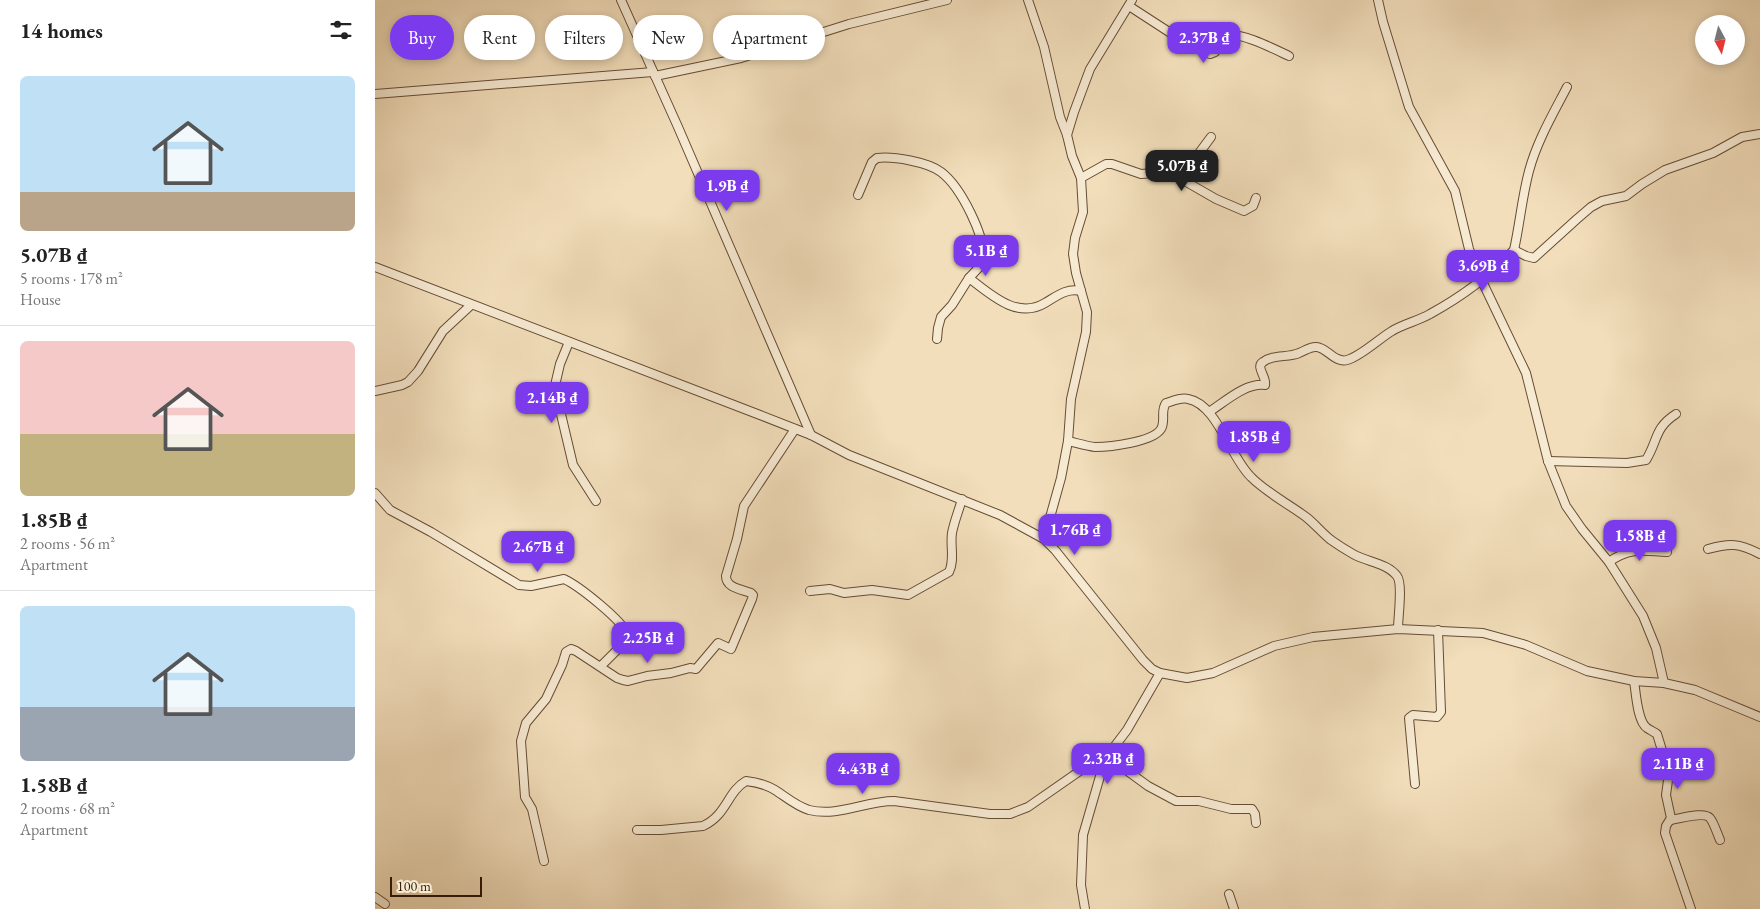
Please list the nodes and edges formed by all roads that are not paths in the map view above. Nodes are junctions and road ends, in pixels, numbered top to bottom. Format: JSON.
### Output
{"nodes":[{"id":1,"x":621,"y":0,"type":"edge"},
{"id":2,"x":947,"y":0,"type":"edge"},
{"id":3,"x":1028,"y":0,"type":"edge"},
{"id":4,"x":1378,"y":0,"type":"edge"},
{"id":5,"x":1131,"y":3,"type":"edge"},
{"id":6,"x":1289,"y":56,"type":"dead end"},
{"id":7,"x":654,"y":74,"type":"junction"},
{"id":8,"x":1567,"y":87,"type":"dead end"},
{"id":9,"x":375,"y":94,"type":"edge"},
{"id":10,"x":1760,"y":134,"type":"edge"},
{"id":11,"x":1067,"y":135,"type":"junction"},
{"id":12,"x":1211,"y":137,"type":"dead end"},
{"id":13,"x":1169,"y":172,"type":"junction"},
{"id":14,"x":1081,"y":178,"type":"junction"},
{"id":15,"x":858,"y":195,"type":"dead end"},
{"id":16,"x":1256,"y":198,"type":"dead end"},
{"id":17,"x":1514,"y":250,"type":"junction"},
{"id":18,"x":375,"y":267,"type":"edge"},
{"id":19,"x":969,"y":278,"type":"junction"},
{"id":20,"x":1481,"y":280,"type":"junction"},
{"id":21,"x":1081,"y":291,"type":"junction"},
{"id":22,"x":471,"y":305,"type":"junction"},
{"id":23,"x":937,"y":338,"type":"dead end"},
{"id":24,"x":569,"y":342,"type":"junction"},
{"id":25,"x":375,"y":391,"type":"edge"},
{"id":26,"x":1209,"y":412,"type":"junction"},
{"id":27,"x":1676,"y":414,"type":"dead end"},
{"id":28,"x":795,"y":429,"type":"junction"},
{"id":29,"x":811,"y":435,"type":"junction"},
{"id":30,"x":1068,"y":441,"type":"junction"},
{"id":31,"x":1548,"y":461,"type":"junction"},
{"id":32,"x":375,"y":493,"type":"edge"},
{"id":33,"x":963,"y":499,"type":"junction"},
{"id":34,"x":596,"y":500,"type":"dead end"},
{"id":35,"x":1044,"y":539,"type":"junction"},
{"id":36,"x":1707,"y":549,"type":"dead end"},
{"id":37,"x":1667,"y":552,"type":"dead end"},
{"id":38,"x":1760,"y":554,"type":"edge"},
{"id":39,"x":1609,"y":562,"type":"junction"},
{"id":40,"x":810,"y":591,"type":"dead end"},
{"id":41,"x":1398,"y":629,"type":"junction"},
{"id":42,"x":1438,"y":630,"type":"junction"},
{"id":43,"x":601,"y":666,"type":"junction"},
{"id":44,"x":1160,"y":673,"type":"junction"},
{"id":45,"x":1634,"y":681,"type":"junction"},
{"id":46,"x":1664,"y":683,"type":"junction"},
{"id":47,"x":1760,"y":718,"type":"edge"},
{"id":48,"x":1106,"y":757,"type":"junction"},
{"id":49,"x":1415,"y":784,"type":"dead end"},
{"id":50,"x":1671,"y":820,"type":"junction"},
{"id":51,"x":1256,"y":823,"type":"dead end"},
{"id":52,"x":637,"y":830,"type":"dead end"},
{"id":53,"x":1720,"y":840,"type":"dead end"},
{"id":54,"x":544,"y":861,"type":"dead end"},
{"id":55,"x":1229,"y":894,"type":"dead end"},
{"id":56,"x":375,"y":897,"type":"edge"},
{"id":57,"x":385,"y":904,"type":"dead end"},
{"id":58,"x":1085,"y":909,"type":"edge"},
{"id":59,"x":1233,"y":909,"type":"edge"},
{"id":60,"x":1691,"y":909,"type":"edge"}],
"edges":[{"from":1,"to":7,"type":"street"},
{"from":2,"to":7,"type":"street"},
{"from":3,"to":11,"type":"street"},
{"from":4,"to":20,"type":"street"},
{"from":5,"to":6,"type":"street"},
{"from":5,"to":11,"type":"street"},
{"from":7,"to":9,"type":"street"},
{"from":7,"to":29,"type":"street"},
{"from":8,"to":17,"type":"street"},
{"from":10,"to":17,"type":"street"},
{"from":11,"to":14,"type":"street"},
{"from":12,"to":13,"type":"street"},
{"from":13,"to":14,"type":"street"},
{"from":13,"to":16,"type":"street"},
{"from":14,"to":21,"type":"street"},
{"from":15,"to":19,"type":"street"},
{"from":17,"to":20,"type":"street"},
{"from":18,"to":22,"type":"street"},
{"from":19,"to":21,"type":"street"},
{"from":19,"to":23,"type":"street"},
{"from":20,"to":26,"type":"street"},
{"from":20,"to":31,"type":"street"},
{"from":21,"to":30,"type":"street"},
{"from":22,"to":24,"type":"street"},
{"from":22,"to":25,"type":"street"},
{"from":24,"to":28,"type":"street"},
{"from":24,"to":34,"type":"street"},
{"from":26,"to":30,"type":"street"},
{"from":26,"to":41,"type":"street"},
{"from":27,"to":31,"type":"street"},
{"from":28,"to":29,"type":"street"},
{"from":28,"to":43,"type":"street"},
{"from":29,"to":33,"type":"street"},
{"from":30,"to":35,"type":"street"},
{"from":31,"to":39,"type":"street"},
{"from":32,"to":43,"type":"street"},
{"from":33,"to":35,"type":"street"},
{"from":33,"to":40,"type":"street"},
{"from":35,"to":44,"type":"street"},
{"from":36,"to":38,"type":"street"},
{"from":37,"to":39,"type":"street"},
{"from":39,"to":46,"type":"street"},
{"from":41,"to":42,"type":"street"},
{"from":41,"to":44,"type":"street"},
{"from":42,"to":45,"type":"street"},
{"from":42,"to":49,"type":"street"},
{"from":43,"to":54,"type":"street"},
{"from":44,"to":48,"type":"street"},
{"from":45,"to":46,"type":"street"},
{"from":45,"to":50,"type":"street"},
{"from":46,"to":47,"type":"street"},
{"from":48,"to":51,"type":"street"},
{"from":48,"to":52,"type":"street"},
{"from":48,"to":58,"type":"street"},
{"from":50,"to":53,"type":"street"},
{"from":50,"to":60,"type":"street"},
{"from":55,"to":59,"type":"street"},
{"from":56,"to":57,"type":"street"}]}
